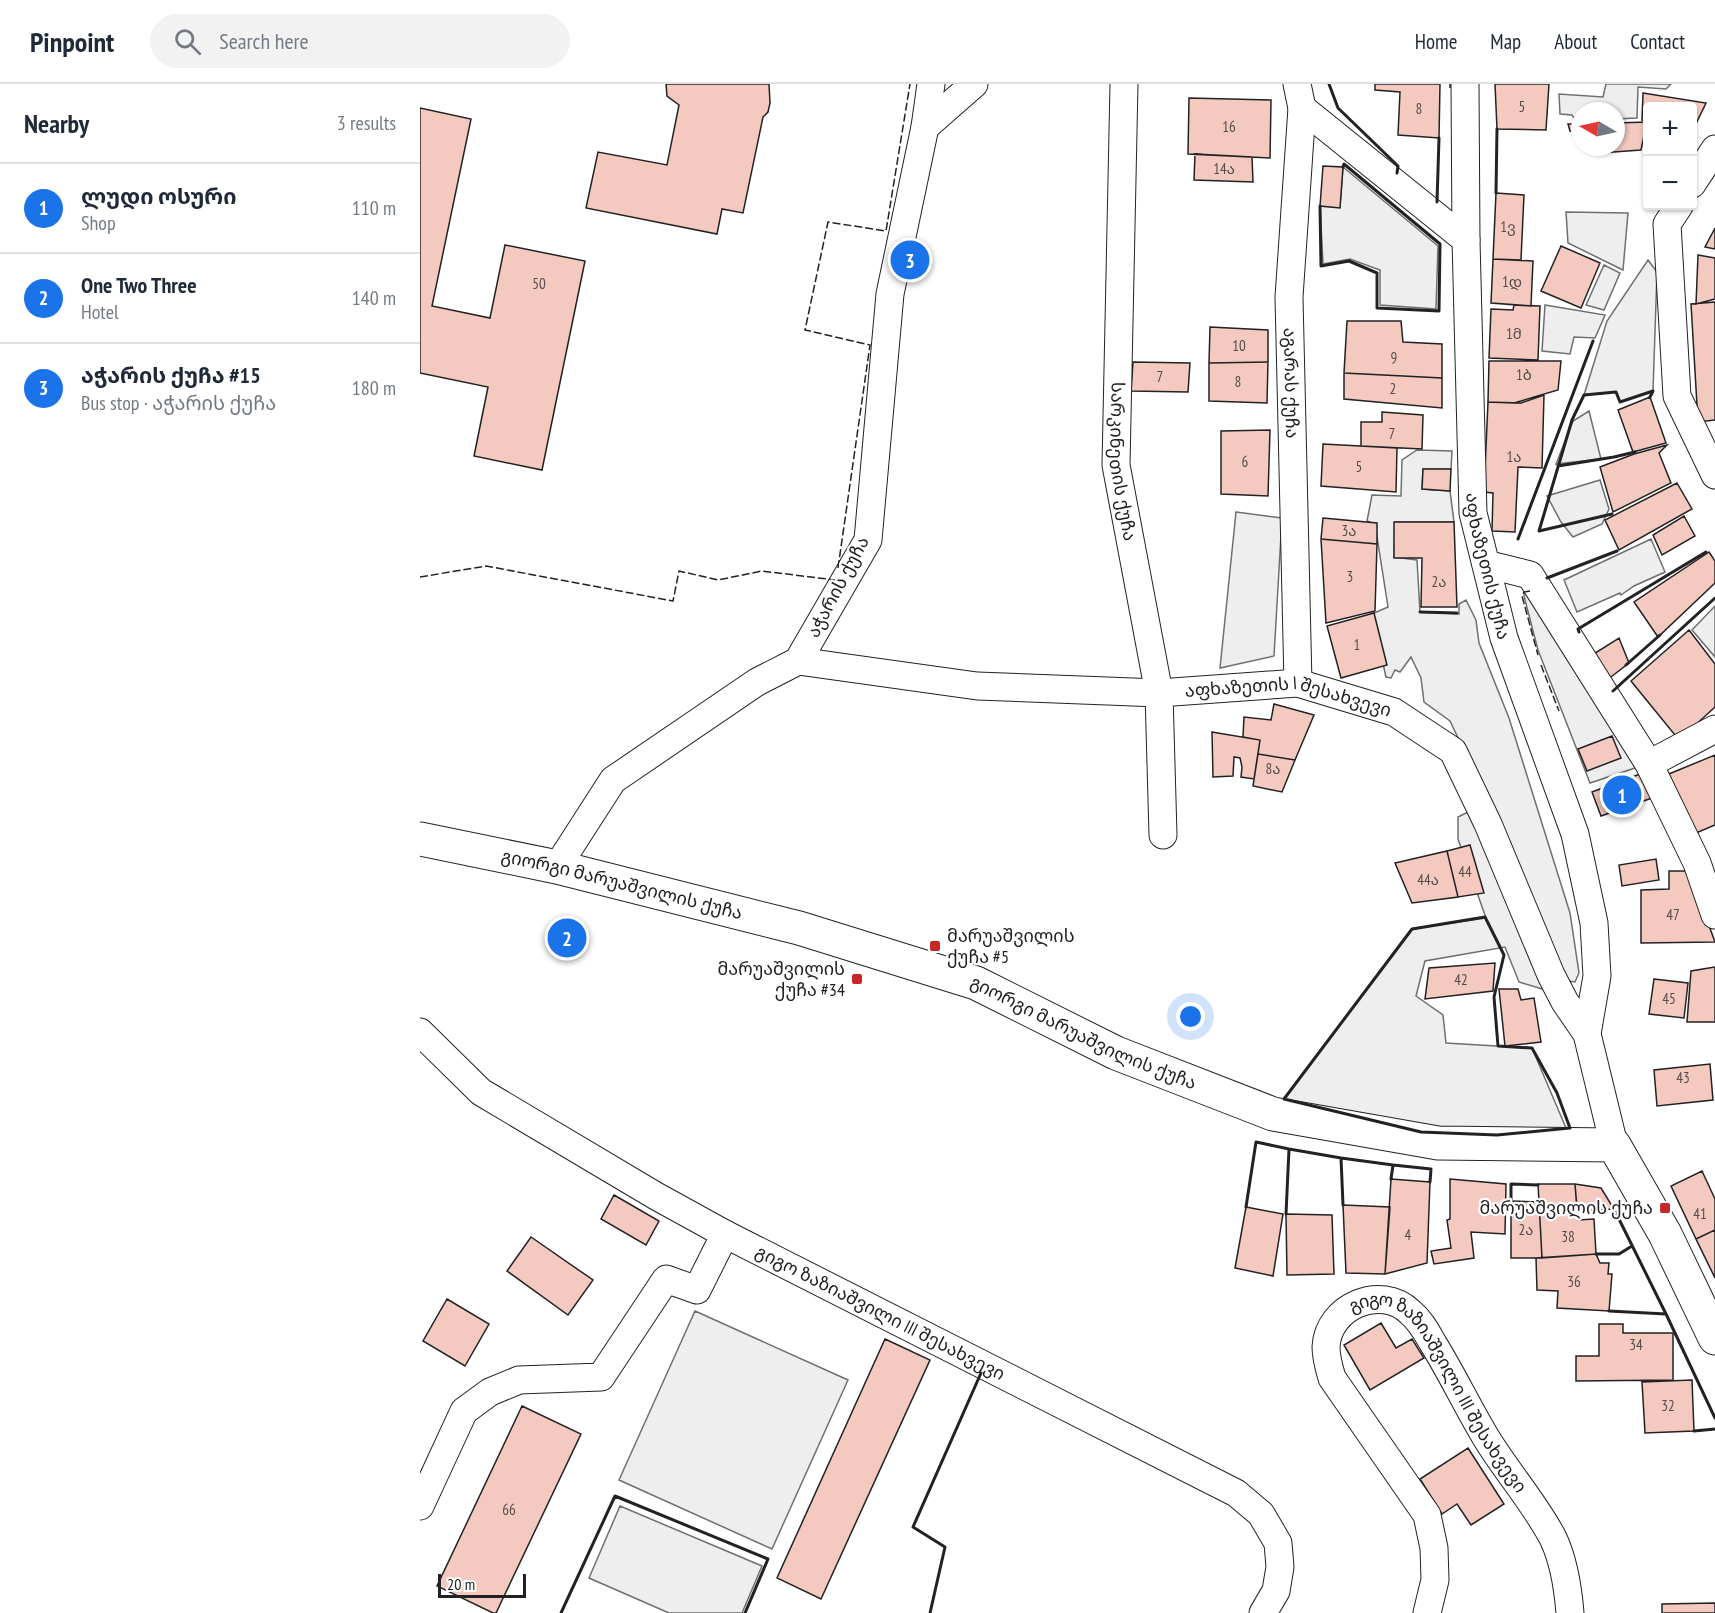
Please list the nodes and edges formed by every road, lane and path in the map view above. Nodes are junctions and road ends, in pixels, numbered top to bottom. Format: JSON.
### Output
{"nodes":[{"id":1,"x":931,"y":84,"type":"edge"},
{"id":2,"x":974,"y":84,"type":"edge"},
{"id":3,"x":1124,"y":84,"type":"edge"},
{"id":4,"x":1465,"y":84,"type":"edge"},
{"id":5,"x":1299,"y":96,"type":"edge"},
{"id":6,"x":925,"y":127,"type":"junction"},
{"id":7,"x":1715,"y":149,"type":"edge"},
{"id":8,"x":1697,"y":176,"type":"edge"},
{"id":9,"x":1676,"y":210,"type":"edge"},
{"id":10,"x":1466,"y":240,"type":"junction"},
{"id":11,"x":1715,"y":475,"type":"edge"},
{"id":12,"x":1486,"y":564,"type":"junction"},
{"id":13,"x":798,"y":661,"type":"junction"},
{"id":14,"x":1298,"y":683,"type":"junction"},
{"id":15,"x":1159,"y":693,"type":"junction"},
{"id":16,"x":1715,"y":729,"type":"edge"},
{"id":17,"x":1650,"y":764,"type":"junction"},
{"id":18,"x":1162,"y":835,"type":"dead end"},
{"id":19,"x":420,"y":839,"type":"edge"},
{"id":20,"x":557,"y":867,"type":"junction"},
{"id":21,"x":1715,"y":915,"type":"edge"},
{"id":22,"x":420,"y":1032,"type":"edge"},
{"id":23,"x":1587,"y":1034,"type":"junction"},
{"id":24,"x":1614,"y":1145,"type":"junction"},
{"id":25,"x":724,"y":1234,"type":"junction"},
{"id":26,"x":1715,"y":1338,"type":"edge"},
{"id":27,"x":420,"y":1506,"type":"edge"},
{"id":28,"x":1263,"y":1613,"type":"edge"},
{"id":29,"x":1427,"y":1613,"type":"edge"},
{"id":30,"x":1570,"y":1613,"type":"edge"}],
"edges":[{"from":1,"to":6,"type":"street","name":"აჭარის ქუჩა"},
{"from":2,"to":6,"type":"street"},
{"from":3,"to":15,"type":"street","name":"სარკინეთის ქუჩა"},
{"from":4,"to":10,"type":"street","name":"აფხაზეთის ქუჩა"},
{"from":5,"to":10,"type":"street"},
{"from":5,"to":14,"type":"street","name":"აგარას ქუჩა"},
{"from":6,"to":13,"type":"street","name":"აჭარის ქუჩა"},
{"from":7,"to":8,"type":"street"},
{"from":9,"to":11,"type":"street"},
{"from":10,"to":12,"type":"street","name":"აფხაზეთის ქუჩა"},
{"from":12,"to":17,"type":"street"},
{"from":12,"to":23,"type":"street","name":"აფხაზეთის ქუჩა"},
{"from":13,"to":15,"type":"street","name":"აფხაზეთის I შესახვევი"},
{"from":13,"to":20,"type":"street"},
{"from":14,"to":15,"type":"street","name":"აფხაზეთის I შესახვევი"},
{"from":14,"to":23,"type":"street","name":"აფხაზეთის I შესახვევი"},
{"from":15,"to":18,"type":"street","name":"სარკინეთის ქუჩა"},
{"from":16,"to":17,"type":"street"},
{"from":17,"to":21,"type":"street"},
{"from":19,"to":20,"type":"street","name":"გიორგი მარუაშვილის ქუჩა"},
{"from":20,"to":24,"type":"street","name":"გიორგი მარუაშვილის ქუჩა"},
{"from":22,"to":25,"type":"street","name":"გიგო ზაზიაშვილი III შესახვევი"},
{"from":23,"to":24,"type":"street"},
{"from":24,"to":26,"type":"street"},
{"from":25,"to":27,"type":"street"},
{"from":25,"to":28,"type":"street","name":"გიგო ზაზიაშვილი III შესახვევი"},
{"from":29,"to":30,"type":"street","name":"გიგო ზაზიაშვილი III შესახვევი"}]}
